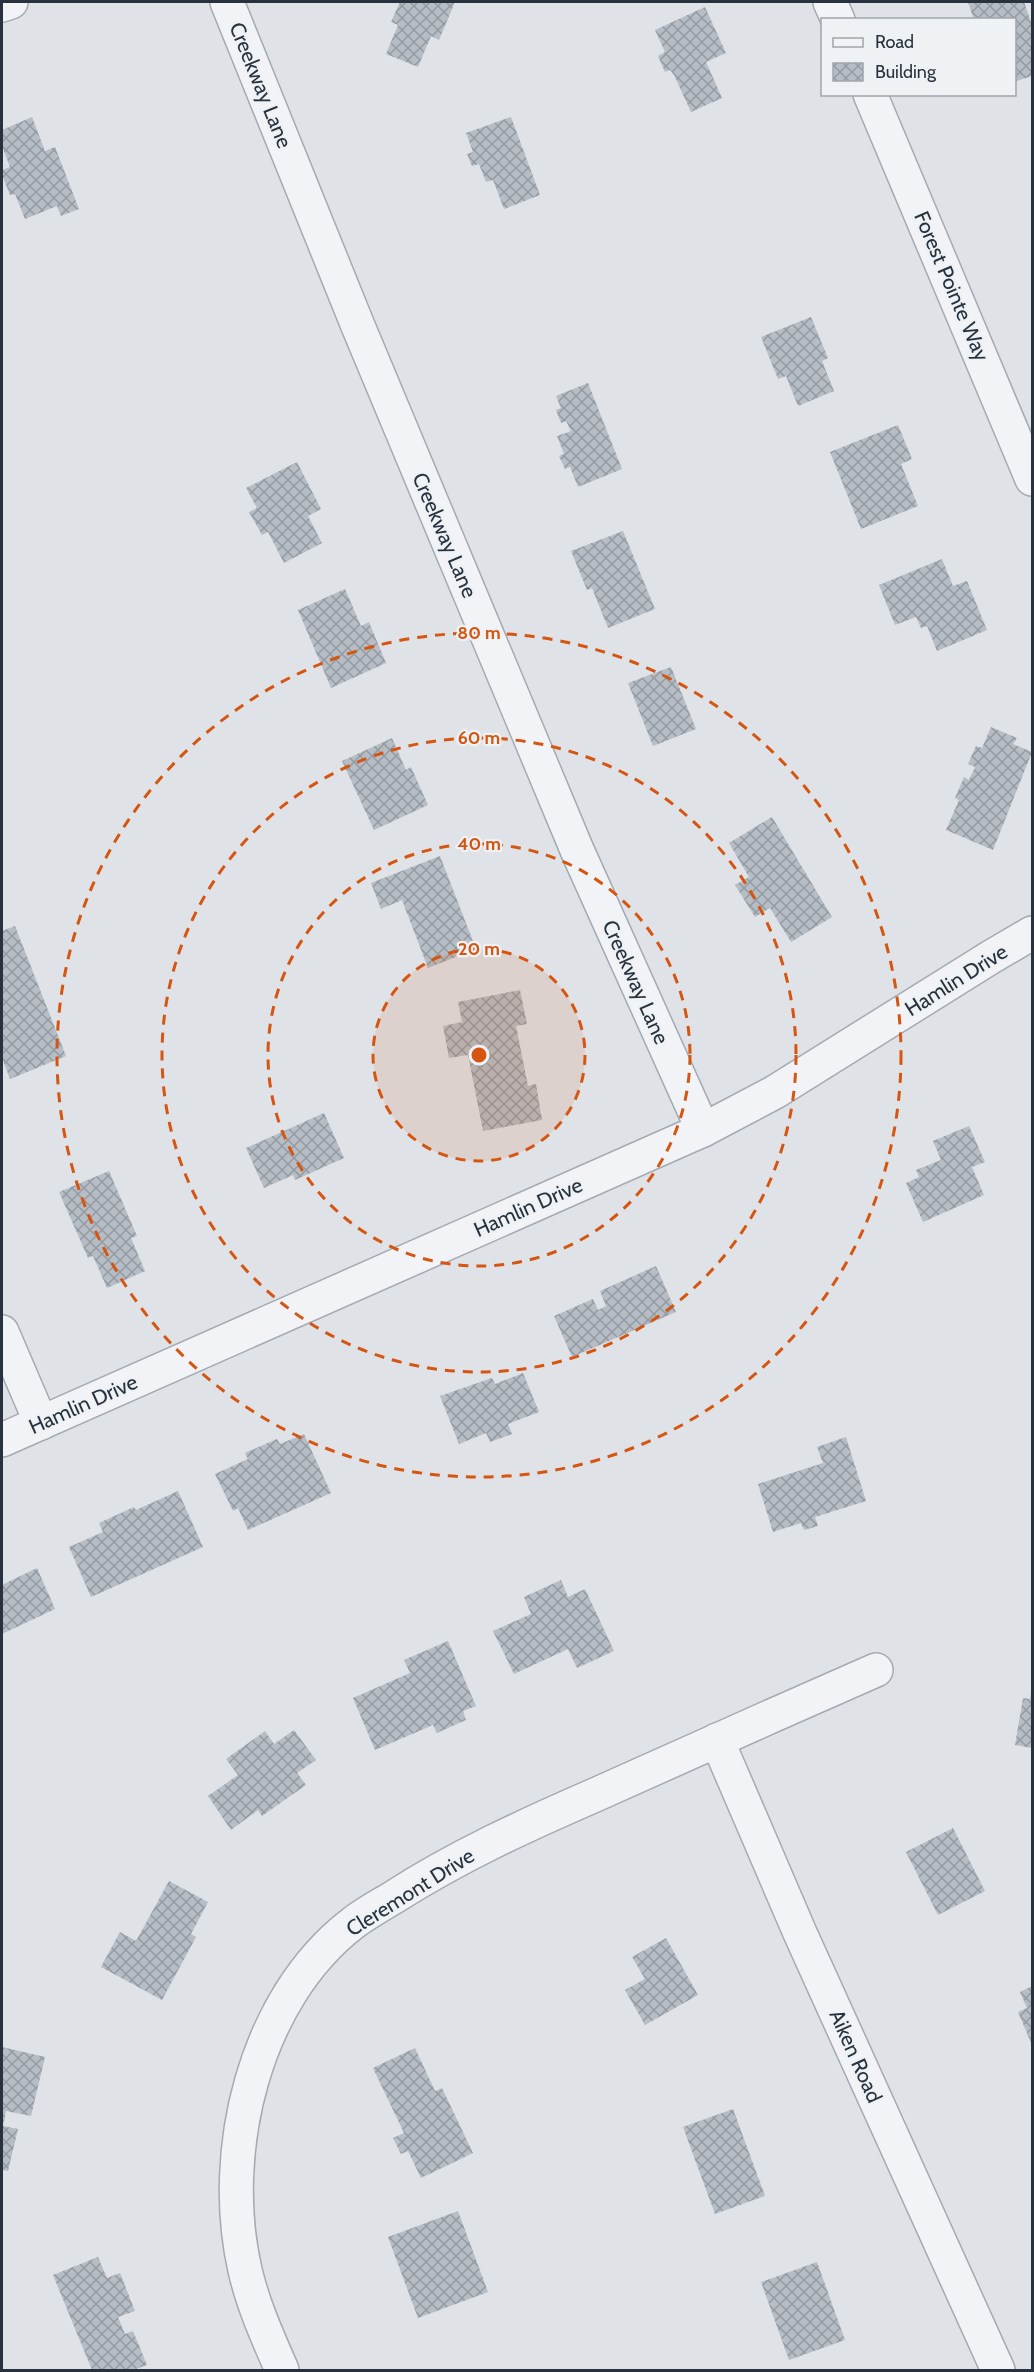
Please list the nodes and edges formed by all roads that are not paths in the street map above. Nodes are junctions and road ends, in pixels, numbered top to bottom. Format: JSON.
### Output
{"nodes":[{"id":1,"x":11,"y":2,"type":"edge"},
{"id":2,"x":227,"y":2,"type":"edge"},
{"id":3,"x":830,"y":2,"type":"edge"},
{"id":4,"x":2,"y":5,"type":"edge"},
{"id":5,"x":837,"y":18,"type":"edge"},
{"id":6,"x":871,"y":96,"type":"edge"},
{"id":7,"x":1032,"y":478,"type":"edge"},
{"id":8,"x":1032,"y":933,"type":"edge"},
{"id":9,"x":703,"y":1130,"type":"junction"},
{"id":10,"x":2,"y":1332,"type":"edge"},
{"id":11,"x":41,"y":1423,"type":"junction"},
{"id":12,"x":2,"y":1440,"type":"edge"},
{"id":13,"x":876,"y":1670,"type":"dead end"},
{"id":14,"x":717,"y":1740,"type":"junction"},
{"id":15,"x":282,"y":2370,"type":"edge"},
{"id":16,"x":998,"y":2370,"type":"edge"}],
"edges":[{"from":1,"to":4,"type":"street"},
{"from":2,"to":9,"type":"street","name":"Creekway Lane"},
{"from":3,"to":5,"type":"street"},
{"from":6,"to":7,"type":"street","name":"Forest Pointe Way"},
{"from":8,"to":9,"type":"street","name":"Hamlin Drive"},
{"from":9,"to":11,"type":"street","name":"Hamlin Drive"},
{"from":10,"to":11,"type":"street"},
{"from":11,"to":12,"type":"street","name":"Hamlin Drive"},
{"from":13,"to":14,"type":"street","name":"Cleremont Drive"},
{"from":14,"to":15,"type":"street","name":"Cleremont Drive"},
{"from":14,"to":16,"type":"street","name":"Aiken Road"}]}
